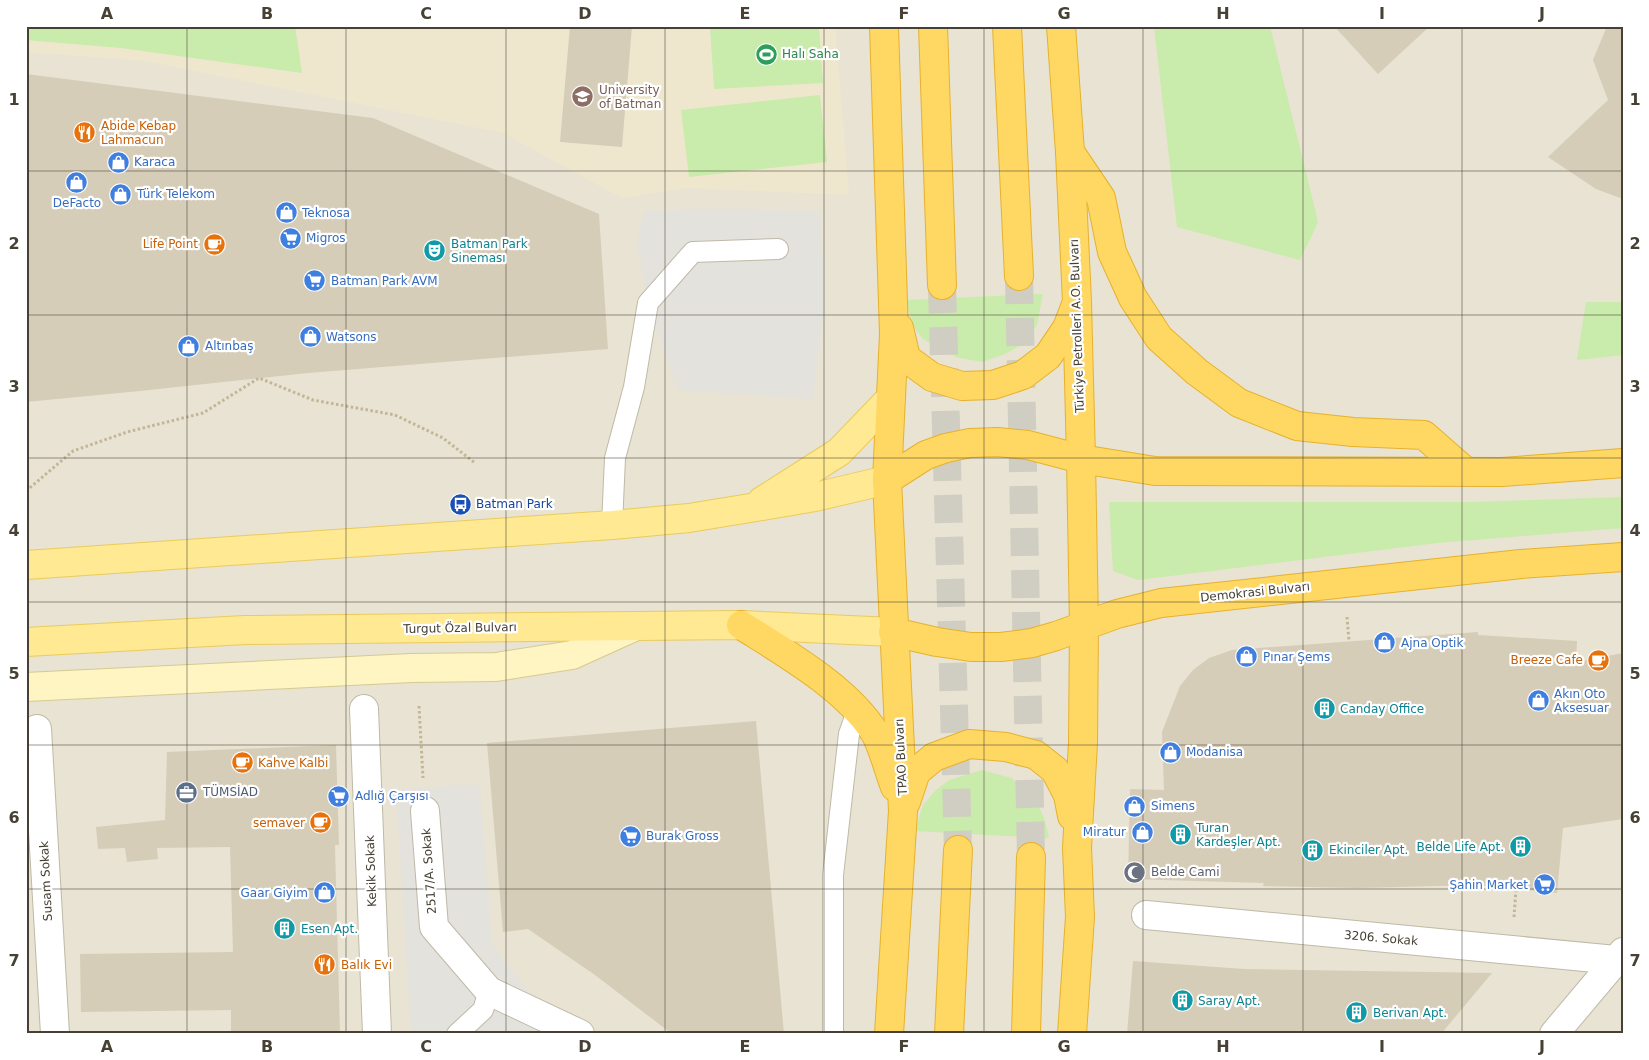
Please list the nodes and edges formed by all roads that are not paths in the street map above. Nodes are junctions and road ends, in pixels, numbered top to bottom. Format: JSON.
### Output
{"nodes":[{"id":1,"x":884,"y":26,"type":"edge"},
{"id":2,"x":934,"y":26,"type":"edge"},
{"id":3,"x":1006,"y":26,"type":"edge"},
{"id":4,"x":1061,"y":26,"type":"edge"},
{"id":5,"x":1070,"y":152,"type":"junction"},
{"id":6,"x":778,"y":248,"type":"dead end"},
{"id":7,"x":1020,"y":276,"type":"tunnel mouth"},
{"id":8,"x":892,"y":280,"type":"junction"},
{"id":9,"x":942,"y":285,"type":"tunnel mouth"},
{"id":10,"x":1077,"y":302,"type":"junction"},
{"id":11,"x":891,"y":398,"type":"junction"},
{"id":12,"x":1082,"y":460,"type":"junction"},
{"id":13,"x":1623,"y":463,"type":"edge"},
{"id":14,"x":1465,"y":471,"type":"junction"},
{"id":15,"x":887,"y":480,"type":"junction"},
{"id":16,"x":750,"y":508,"type":"junction"},
{"id":17,"x":612,"y":525,"type":"junction"},
{"id":18,"x":1623,"y":557,"type":"edge"},
{"id":19,"x":26,"y":565,"type":"edge"},
{"id":20,"x":741,"y":625,"type":"junction"},
{"id":21,"x":636,"y":626,"type":"junction"},
{"id":22,"x":1084,"y":626,"type":"junction"},
{"id":23,"x":893,"y":632,"type":"junction"},
{"id":24,"x":26,"y":642,"type":"edge"},
{"id":25,"x":26,"y":687,"type":"edge"},
{"id":26,"x":364,"y":708,"type":"dead end"},
{"id":27,"x":857,"y":711,"type":"junction"},
{"id":28,"x":37,"y":729,"type":"dead end"},
{"id":29,"x":425,"y":811,"type":"road end"},
{"id":30,"x":903,"y":811,"type":"junction"},
{"id":31,"x":1077,"y":848,"type":"junction"},
{"id":32,"x":958,"y":850,"type":"tunnel mouth"},
{"id":33,"x":1031,"y":857,"type":"tunnel mouth"},
{"id":34,"x":1146,"y":915,"type":"dead end"},
{"id":35,"x":1619,"y":956,"type":"edge"},
{"id":36,"x":488,"y":992,"type":"junction"},
{"id":37,"x":55,"y":1034,"type":"edge"},
{"id":38,"x":377,"y":1034,"type":"edge"},
{"id":39,"x":456,"y":1034,"type":"edge"},
{"id":40,"x":580,"y":1034,"type":"edge"},
{"id":41,"x":833,"y":1034,"type":"edge"},
{"id":42,"x":889,"y":1034,"type":"edge"},
{"id":43,"x":948,"y":1034,"type":"edge"},
{"id":44,"x":1026,"y":1034,"type":"edge"},
{"id":45,"x":1072,"y":1034,"type":"edge"},
{"id":46,"x":1554,"y":1034,"type":"edge"}],
"edges":[{"from":1,"to":8,"type":"highway"},
{"from":2,"to":9,"type":"highway"},
{"from":3,"to":7,"type":"highway"},
{"from":4,"to":5,"type":"highway","name":"Türkiye Petrolleri A.O. Bulvarı"},
{"from":5,"to":10,"type":"highway","name":"Türkiye Petrolleri A.O. Bulvarı"},
{"from":5,"to":14,"type":"highway"},
{"from":6,"to":17,"type":"lane"},
{"from":8,"to":10,"type":"highway"},
{"from":8,"to":11,"type":"highway"},
{"from":10,"to":12,"type":"highway","name":"Türkiye Petrolleri A.O. Bulvarı"},
{"from":11,"to":15,"type":"highway"},
{"from":11,"to":16,"type":"main road"},
{"from":12,"to":14,"type":"highway"},
{"from":12,"to":15,"type":"highway"},
{"from":12,"to":22,"type":"highway","name":"Türkiye Petrolleri A.O. Bulvarı"},
{"from":13,"to":14,"type":"highway"},
{"from":15,"to":16,"type":"main road"},
{"from":15,"to":23,"type":"highway","name":"TPAO Bulvarı"},
{"from":16,"to":17,"type":"main road"},
{"from":17,"to":19,"type":"main road"},
{"from":18,"to":22,"type":"highway","name":"Demokrasi Bulvarı"},
{"from":20,"to":21,"type":"main road","name":"Turgut Özal Bulvarı"},
{"from":20,"to":23,"type":"main road","name":"Turgut Özal Bulvarı"},
{"from":20,"to":27,"type":"highway"},
{"from":21,"to":24,"type":"main road","name":"Turgut Özal Bulvarı"},
{"from":21,"to":25,"type":"street"},
{"from":22,"to":23,"type":"highway","name":"Demokrasi Bulvarı"},
{"from":22,"to":31,"type":"highway"},
{"from":23,"to":30,"type":"highway","name":"TPAO Bulvarı"},
{"from":26,"to":38,"type":"street","name":"Kekik Sokak"},
{"from":27,"to":30,"type":"highway"},
{"from":27,"to":41,"type":"lane"},
{"from":28,"to":37,"type":"street","name":"Susam Sokak"},
{"from":29,"to":36,"type":"street","name":"2517/A. Sokak"},
{"from":30,"to":31,"type":"highway"},
{"from":30,"to":42,"type":"highway","name":"TPAO Bulvarı"},
{"from":31,"to":45,"type":"highway"},
{"from":32,"to":43,"type":"highway"},
{"from":33,"to":44,"type":"highway"},
{"from":34,"to":35,"type":"street","name":"3206. Sokak"},
{"from":35,"to":46,"type":"street"},
{"from":36,"to":39,"type":"lane"},
{"from":36,"to":40,"type":"street","name":"2517/A. Sokak"}]}
